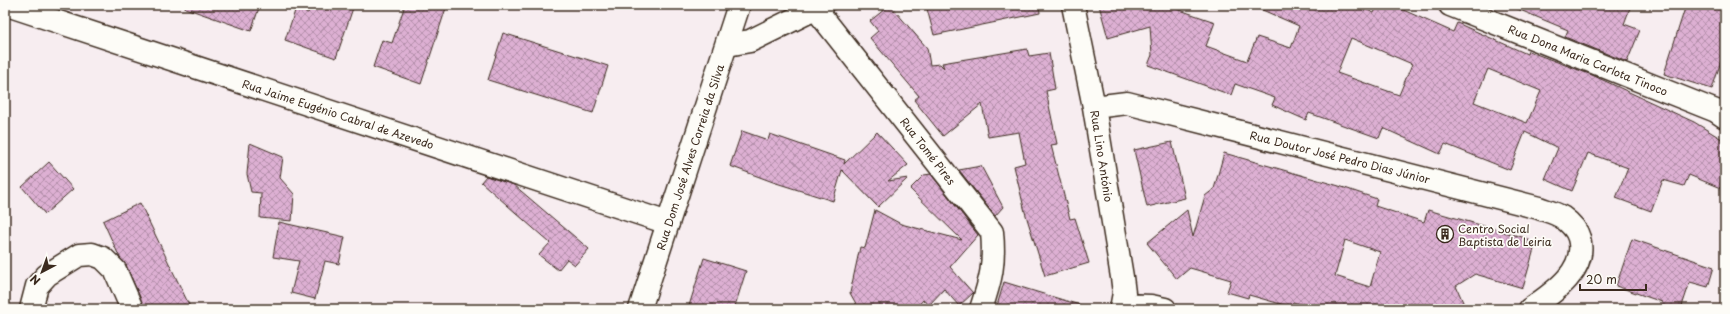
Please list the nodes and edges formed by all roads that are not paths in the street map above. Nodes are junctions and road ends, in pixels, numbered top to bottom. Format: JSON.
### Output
{"nodes":[{"id":1,"x":8,"y":5,"type":"edge"},
{"id":2,"x":739,"y":5,"type":"edge"},
{"id":3,"x":1073,"y":5,"type":"edge"},
{"id":4,"x":1450,"y":5,"type":"edge"},
{"id":5,"x":819,"y":7,"type":"edge"},
{"id":6,"x":727,"y":45,"type":"junction"},
{"id":7,"x":1094,"y":107,"type":"junction"},
{"id":8,"x":1722,"y":108,"type":"edge"},
{"id":9,"x":668,"y":223,"type":"junction"},
{"id":10,"x":1122,"y":307,"type":"edge"},
{"id":11,"x":31,"y":309,"type":"edge"},
{"id":12,"x":132,"y":309,"type":"edge"},
{"id":13,"x":640,"y":309,"type":"edge"},
{"id":14,"x":981,"y":309,"type":"edge"},
{"id":15,"x":1165,"y":309,"type":"edge"},
{"id":16,"x":1530,"y":309,"type":"edge"}],
"edges":[{"from":1,"to":9,"type":"street","name":"Rua Jaime Eugénio Cabral de Azevedo"},
{"from":2,"to":6,"type":"street","name":"Rua Dom José Alves Correia da Silva"},
{"from":3,"to":7,"type":"street","name":"Rua Lino António"},
{"from":4,"to":8,"type":"street","name":"Rua Dona Maria Carlota Tinoco"},
{"from":5,"to":6,"type":"street"},
{"from":5,"to":14,"type":"street","name":"Rua Tomé Pires"},
{"from":6,"to":9,"type":"street","name":"Rua Dom José Alves Correia da Silva"},
{"from":7,"to":10,"type":"street","name":"Rua Lino António"},
{"from":7,"to":16,"type":"street","name":"Rua Doutor José Pedro Dias Júnior"},
{"from":9,"to":13,"type":"street","name":"Rua Dom José Alves Correia da Silva"},
{"from":10,"to":15,"type":"street"},
{"from":11,"to":12,"type":"street"}]}
